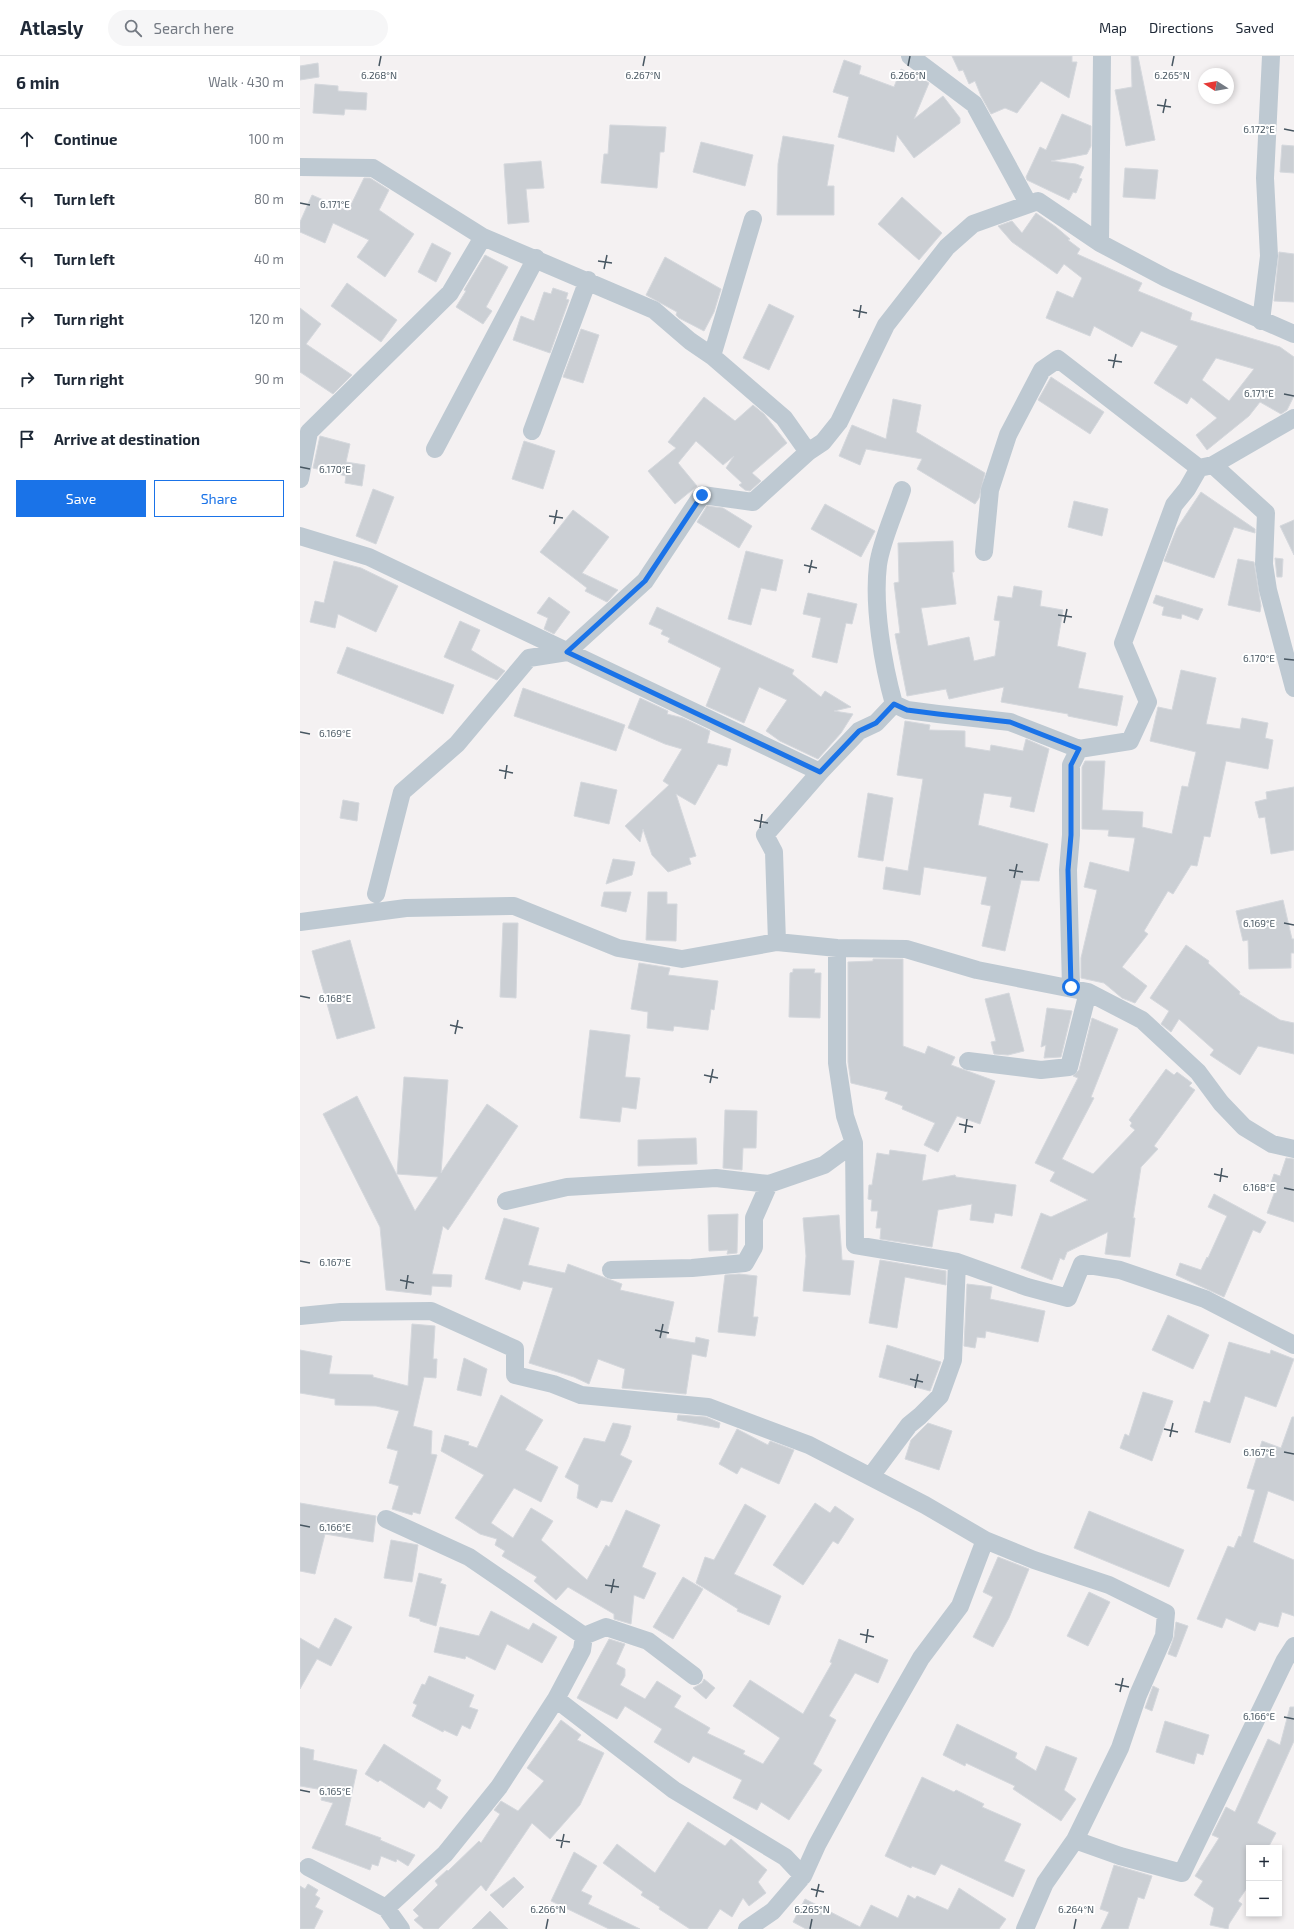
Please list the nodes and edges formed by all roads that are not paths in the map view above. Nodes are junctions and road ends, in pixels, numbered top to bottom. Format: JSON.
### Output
{"nodes":[{"id":1,"x":910,"y":56,"type":"edge"},
{"id":2,"x":1102,"y":56,"type":"edge"},
{"id":3,"x":1271,"y":56,"type":"edge"},
{"id":4,"x":300,"y":168,"type":"edge"},
{"id":5,"x":1028,"y":204,"type":"junction"},
{"id":6,"x":753,"y":219,"type":"dead end"},
{"id":7,"x":483,"y":237,"type":"junction"},
{"id":8,"x":1100,"y":243,"type":"junction"},
{"id":9,"x":536,"y":258,"type":"junction"},
{"id":10,"x":588,"y":280,"type":"junction"},
{"id":11,"x":1261,"y":321,"type":"junction"},
{"id":12,"x":1294,"y":334,"type":"edge"},
{"id":13,"x":712,"y":356,"type":"junction"},
{"id":14,"x":1294,"y":418,"type":"edge"},
{"id":15,"x":532,"y":431,"type":"dead end"},
{"id":16,"x":435,"y":449,"type":"dead end"},
{"id":17,"x":808,"y":452,"type":"junction"},
{"id":18,"x":1206,"y":466,"type":"junction"},
{"id":19,"x":301,"y":471,"type":"edge"},
{"id":20,"x":902,"y":490,"type":"dead end"},
{"id":21,"x":300,"y":536,"type":"edge"},
{"id":22,"x":984,"y":552,"type":"dead end"},
{"id":23,"x":567,"y":652,"type":"junction"},
{"id":24,"x":1294,"y":688,"type":"edge"},
{"id":25,"x":894,"y":704,"type":"junction"},
{"id":26,"x":1079,"y":749,"type":"junction"},
{"id":27,"x":820,"y":772,"type":"junction"},
{"id":28,"x":376,"y":894,"type":"dead end"},
{"id":29,"x":300,"y":922,"type":"edge"},
{"id":30,"x":778,"y":942,"type":"junction"},
{"id":31,"x":837,"y":948,"type":"junction"},
{"id":32,"x":1079,"y":989,"type":"junction"},
{"id":33,"x":968,"y":1061,"type":"dead end"},
{"id":34,"x":854,"y":1143,"type":"junction"},
{"id":35,"x":1294,"y":1150,"type":"edge"},
{"id":36,"x":769,"y":1184,"type":"junction"},
{"id":37,"x":506,"y":1201,"type":"dead end"},
{"id":38,"x":957,"y":1262,"type":"junction"},
{"id":39,"x":611,"y":1270,"type":"dead end"},
{"id":40,"x":300,"y":1316,"type":"edge"},
{"id":41,"x":1294,"y":1345,"type":"edge"},
{"id":42,"x":870,"y":1476,"type":"junction"},
{"id":43,"x":386,"y":1519,"type":"dead end"},
{"id":44,"x":985,"y":1540,"type":"junction"},
{"id":45,"x":584,"y":1636,"type":"junction"},
{"id":46,"x":1294,"y":1646,"type":"edge"},
{"id":47,"x":694,"y":1676,"type":"dead end"},
{"id":48,"x":556,"y":1699,"type":"junction"},
{"id":49,"x":1075,"y":1840,"type":"junction"},
{"id":50,"x":308,"y":1867,"type":"dead end"},
{"id":51,"x":803,"y":1876,"type":"junction"},
{"id":52,"x":386,"y":1908,"type":"junction"},
{"id":53,"x":401,"y":1929,"type":"edge"},
{"id":54,"x":747,"y":1929,"type":"edge"},
{"id":55,"x":1024,"y":1929,"type":"edge"}],
"edges":[{"from":1,"to":5,"type":"street"},
{"from":2,"to":8,"type":"street"},
{"from":3,"to":11,"type":"street"},
{"from":4,"to":7,"type":"street"},
{"from":5,"to":8,"type":"street"},
{"from":5,"to":17,"type":"street"},
{"from":6,"to":13,"type":"street"},
{"from":7,"to":9,"type":"street"},
{"from":7,"to":19,"type":"street"},
{"from":8,"to":11,"type":"street"},
{"from":9,"to":10,"type":"street"},
{"from":9,"to":16,"type":"street"},
{"from":10,"to":13,"type":"street"},
{"from":10,"to":15,"type":"street"},
{"from":11,"to":12,"type":"street"},
{"from":13,"to":17,"type":"street"},
{"from":14,"to":18,"type":"street"},
{"from":17,"to":23,"type":"street"},
{"from":18,"to":22,"type":"street"},
{"from":18,"to":24,"type":"street"},
{"from":18,"to":26,"type":"street"},
{"from":20,"to":25,"type":"street"},
{"from":21,"to":23,"type":"street"},
{"from":23,"to":27,"type":"street"},
{"from":23,"to":28,"type":"street"},
{"from":25,"to":26,"type":"street"},
{"from":25,"to":27,"type":"street"},
{"from":26,"to":32,"type":"street"},
{"from":27,"to":30,"type":"street"},
{"from":29,"to":30,"type":"street"},
{"from":30,"to":31,"type":"street"},
{"from":31,"to":32,"type":"street"},
{"from":31,"to":34,"type":"street"},
{"from":32,"to":33,"type":"street"},
{"from":32,"to":35,"type":"street"},
{"from":34,"to":36,"type":"street"},
{"from":34,"to":38,"type":"street"},
{"from":36,"to":37,"type":"street"},
{"from":36,"to":39,"type":"street"},
{"from":38,"to":41,"type":"street"},
{"from":38,"to":42,"type":"street"},
{"from":40,"to":42,"type":"street"},
{"from":42,"to":44,"type":"street"},
{"from":43,"to":45,"type":"street"},
{"from":44,"to":49,"type":"street"},
{"from":44,"to":51,"type":"street"},
{"from":45,"to":47,"type":"street"},
{"from":45,"to":48,"type":"street"},
{"from":46,"to":49,"type":"street"},
{"from":48,"to":51,"type":"street"},
{"from":48,"to":52,"type":"street"},
{"from":49,"to":55,"type":"street"},
{"from":50,"to":52,"type":"street"},
{"from":51,"to":54,"type":"street"},
{"from":52,"to":53,"type":"street"}]}
